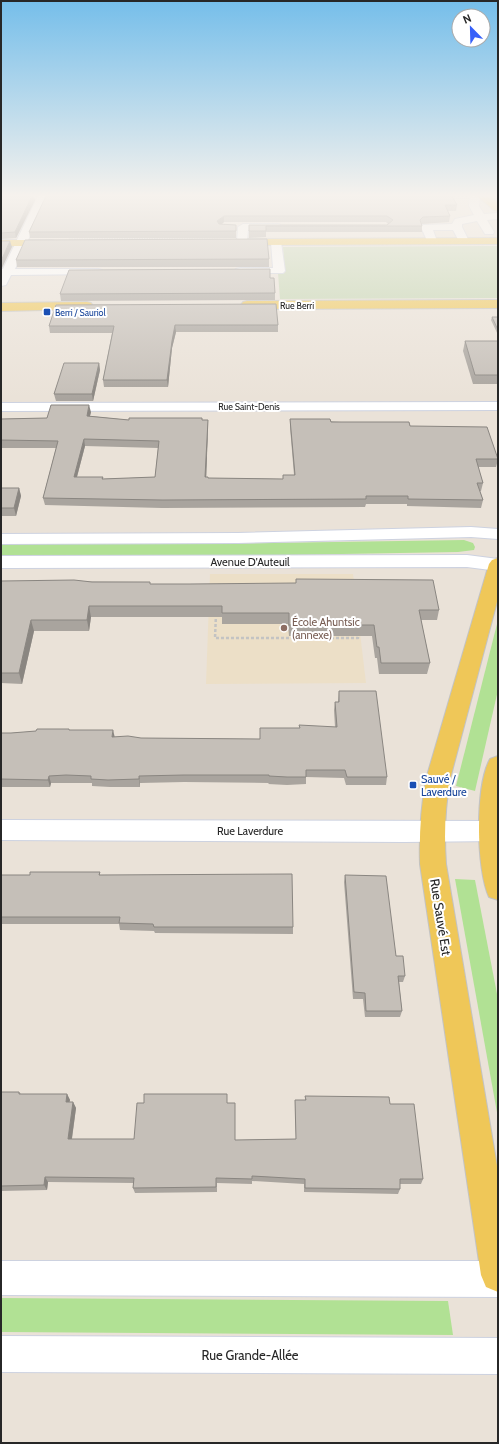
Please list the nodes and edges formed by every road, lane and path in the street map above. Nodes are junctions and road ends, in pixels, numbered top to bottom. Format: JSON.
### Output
{"nodes":[{"id":1,"x":10,"y":263,"type":"edge"},
{"id":2,"x":278,"y":263,"type":"edge"},
{"id":3,"x":232,"y":271,"type":"edge"},
{"id":4,"x":4,"y":272,"type":"edge"},
{"id":5,"x":111,"y":272,"type":"edge"},
{"id":6,"x":1,"y":286,"type":"edge"},
{"id":7,"x":498,"y":304,"type":"edge"},
{"id":8,"x":232,"y":305,"type":"edge"},
{"id":9,"x":102,"y":306,"type":"edge"},
{"id":10,"x":1,"y":307,"type":"edge"},
{"id":11,"x":498,"y":406,"type":"edge"},
{"id":12,"x":1,"y":407,"type":"edge"},
{"id":13,"x":498,"y":534,"type":"edge"},
{"id":14,"x":1,"y":539,"type":"edge"},
{"id":15,"x":1,"y":562,"type":"edge"},
{"id":16,"x":498,"y":565,"type":"edge"},
{"id":17,"x":216,"y":609,"type":"edge"},
{"id":18,"x":357,"y":632,"type":"edge"},
{"id":19,"x":498,"y":765,"type":"edge"},
{"id":20,"x":1,"y":830,"type":"edge"},
{"id":21,"x":495,"y":831,"type":"edge"},
{"id":22,"x":432,"y":832,"type":"junction"},
{"id":23,"x":498,"y":889,"type":"edge"},
{"id":24,"x":498,"y":1275,"type":"edge"},
{"id":25,"x":1,"y":1278,"type":"edge"},
{"id":26,"x":498,"y":1279,"type":"edge"},
{"id":27,"x":1,"y":1354,"type":"edge"},
{"id":28,"x":498,"y":1356,"type":"edge"}],
"edges":[{"from":1,"to":4,"type":"street"},
{"from":2,"to":3,"type":"street"},
{"from":4,"to":5,"type":"street"},
{"from":4,"to":6,"type":"street"},
{"from":7,"to":8,"type":"main road","name":"Rue Berri"},
{"from":9,"to":10,"type":"main road"},
{"from":11,"to":12,"type":"street","name":"Rue Saint-Denis"},
{"from":13,"to":14,"type":"street"},
{"from":15,"to":16,"type":"street","name":"Avenue D'Auteuil"},
{"from":16,"to":22,"type":"main road","name":"Rue Sauvé Est"},
{"from":17,"to":18,"type":"path"},
{"from":19,"to":21,"type":"main road"},
{"from":20,"to":22,"type":"street","name":"Rue Laverdure"},
{"from":21,"to":22,"type":"street","name":"Rue Laverdure"},
{"from":21,"to":23,"type":"main road"},
{"from":22,"to":24,"type":"main road","name":"Rue Sauvé Est"},
{"from":25,"to":26,"type":"street"},
{"from":27,"to":28,"type":"street","name":"Rue Grande-Allée"}]}
